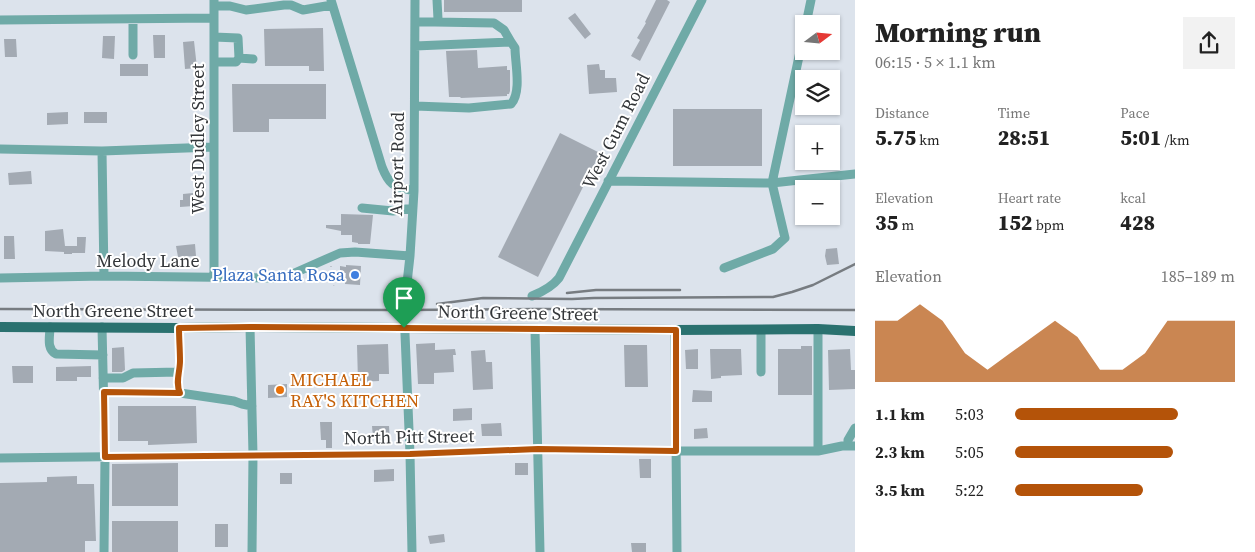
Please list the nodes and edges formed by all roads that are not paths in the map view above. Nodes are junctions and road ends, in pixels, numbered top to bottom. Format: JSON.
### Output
{"nodes":[{"id":1,"x":415,"y":0,"type":"edge"},
{"id":2,"x":437,"y":0,"type":"edge"},
{"id":3,"x":702,"y":0,"type":"edge"},
{"id":4,"x":811,"y":0,"type":"edge"},
{"id":5,"x":214,"y":3,"type":"edge"},
{"id":6,"x":332,"y":3,"type":"edge"},
{"id":7,"x":808,"y":15,"type":"edge"},
{"id":8,"x":133,"y":18,"type":"junction"},
{"id":9,"x":214,"y":18,"type":"junction"},
{"id":10,"x":0,"y":20,"type":"edge"},
{"id":11,"x":415,"y":22,"type":"junction"},
{"id":12,"x":435,"y":22,"type":"junction"},
{"id":13,"x":214,"y":37,"type":"junction"},
{"id":14,"x":511,"y":42,"type":"junction"},
{"id":15,"x":415,"y":46,"type":"junction"},
{"id":16,"x":133,"y":55,"type":"dead end"},
{"id":17,"x":239,"y":58,"type":"junction"},
{"id":18,"x":253,"y":59,"type":"dead end"},
{"id":19,"x":798,"y":60,"type":"edge"},
{"id":20,"x":214,"y":62,"type":"junction"},
{"id":21,"x":415,"y":106,"type":"junction"},
{"id":22,"x":214,"y":147,"type":"junction"},
{"id":23,"x":0,"y":149,"type":"edge"},
{"id":24,"x":102,"y":151,"type":"junction"},
{"id":25,"x":855,"y":174,"type":"edge"},
{"id":26,"x":608,"y":181,"type":"junction"},
{"id":27,"x":772,"y":183,"type":"junction"},
{"id":28,"x":414,"y":191,"type":"junction"},
{"id":29,"x":362,"y":208,"type":"dead end"},
{"id":30,"x":413,"y":208,"type":"junction"},
{"id":31,"x":410,"y":256,"type":"junction"},
{"id":32,"x":724,"y":268,"type":"dead end"},
{"id":33,"x":104,"y":276,"type":"junction"},
{"id":34,"x":0,"y":278,"type":"edge"},
{"id":35,"x":214,"y":278,"type":"junction"},
{"id":36,"x":532,"y":296,"type":"dead end"},
{"id":37,"x":0,"y":327,"type":"edge"},
{"id":38,"x":50,"y":327,"type":"junction"},
{"id":39,"x":102,"y":327,"type":"junction"},
{"id":40,"x":250,"y":327,"type":"junction"},
{"id":41,"x":179,"y":328,"type":"junction"},
{"id":42,"x":404,"y":328,"type":"junction"},
{"id":43,"x":818,"y":329,"type":"junction"},
{"id":44,"x":535,"y":330,"type":"junction"},
{"id":45,"x":676,"y":330,"type":"junction"},
{"id":46,"x":761,"y":330,"type":"junction"},
{"id":47,"x":855,"y":331,"type":"edge"},
{"id":48,"x":103,"y":355,"type":"junction"},
{"id":49,"x":178,"y":372,"type":"junction"},
{"id":50,"x":761,"y":372,"type":"dead end"},
{"id":51,"x":103,"y":378,"type":"junction"},
{"id":52,"x":104,"y":392,"type":"junction"},
{"id":53,"x":180,"y":393,"type":"junction"},
{"id":54,"x":252,"y":406,"type":"junction"},
{"id":55,"x":855,"y":428,"type":"edge"},
{"id":56,"x":851,"y":446,"type":"edge"},
{"id":57,"x":538,"y":449,"type":"junction"},
{"id":58,"x":676,"y":451,"type":"junction"},
{"id":59,"x":818,"y":451,"type":"junction"},
{"id":60,"x":410,"y":454,"type":"junction"},
{"id":61,"x":253,"y":455,"type":"junction"},
{"id":62,"x":105,"y":457,"type":"junction"},
{"id":63,"x":0,"y":458,"type":"edge"},
{"id":64,"x":104,"y":552,"type":"edge"},
{"id":65,"x":252,"y":552,"type":"edge"},
{"id":66,"x":412,"y":552,"type":"edge"},
{"id":67,"x":540,"y":552,"type":"edge"},
{"id":68,"x":677,"y":552,"type":"edge"}],
"edges":[{"from":1,"to":11,"type":"street","name":"Airport Road"},
{"from":2,"to":12,"type":"street"},
{"from":3,"to":26,"type":"street","name":"West Gum Road"},
{"from":4,"to":7,"type":"street"},
{"from":5,"to":6,"type":"street"},
{"from":5,"to":9,"type":"street","name":"West Dudley Street"},
{"from":6,"to":28,"type":"street"},
{"from":8,"to":9,"type":"street"},
{"from":8,"to":10,"type":"street"},
{"from":8,"to":16,"type":"street"},
{"from":9,"to":13,"type":"street","name":"West Dudley Street"},
{"from":11,"to":12,"type":"street"},
{"from":11,"to":15,"type":"street","name":"Airport Road"},
{"from":12,"to":14,"type":"street"},
{"from":13,"to":17,"type":"street"},
{"from":13,"to":20,"type":"street","name":"West Dudley Street"},
{"from":14,"to":15,"type":"street"},
{"from":14,"to":21,"type":"street"},
{"from":15,"to":21,"type":"street","name":"Airport Road"},
{"from":17,"to":18,"type":"street"},
{"from":17,"to":20,"type":"street"},
{"from":19,"to":27,"type":"street"},
{"from":20,"to":22,"type":"street","name":"West Dudley Street"},
{"from":21,"to":28,"type":"street","name":"Airport Road"},
{"from":22,"to":24,"type":"street"},
{"from":22,"to":35,"type":"street","name":"West Dudley Street"},
{"from":23,"to":24,"type":"street"},
{"from":24,"to":33,"type":"street"},
{"from":25,"to":27,"type":"street"},
{"from":26,"to":27,"type":"street"},
{"from":26,"to":36,"type":"street","name":"West Gum Road"},
{"from":27,"to":32,"type":"street"},
{"from":28,"to":30,"type":"street","name":"Airport Road"},
{"from":29,"to":30,"type":"street"},
{"from":30,"to":31,"type":"street","name":"Airport Road"},
{"from":31,"to":35,"type":"street","name":"Melody Lane"},
{"from":31,"to":42,"type":"street","name":"Airport Road"},
{"from":33,"to":34,"type":"street","name":"Melody Lane"},
{"from":33,"to":35,"type":"street","name":"Melody Lane"},
{"from":37,"to":38,"type":"main road","name":"North Greene Street"},
{"from":38,"to":39,"type":"main road","name":"North Greene Street"},
{"from":38,"to":48,"type":"street"},
{"from":39,"to":41,"type":"main road","name":"North Greene Street"},
{"from":39,"to":48,"type":"street"},
{"from":40,"to":41,"type":"main road","name":"North Greene Street"},
{"from":40,"to":42,"type":"main road","name":"North Greene Street"},
{"from":40,"to":54,"type":"street"},
{"from":41,"to":49,"type":"street"},
{"from":42,"to":44,"type":"main road","name":"North Greene Street"},
{"from":42,"to":60,"type":"street","name":"Airport Road"},
{"from":43,"to":46,"type":"main road","name":"North Greene Street"},
{"from":43,"to":47,"type":"main road","name":"North Greene Street"},
{"from":43,"to":59,"type":"street"},
{"from":44,"to":45,"type":"main road","name":"North Greene Street"},
{"from":44,"to":57,"type":"street"},
{"from":45,"to":46,"type":"main road","name":"North Greene Street"},
{"from":45,"to":58,"type":"street"},
{"from":46,"to":50,"type":"street"},
{"from":48,"to":51,"type":"street"},
{"from":49,"to":51,"type":"street"},
{"from":49,"to":53,"type":"street"},
{"from":51,"to":52,"type":"street"},
{"from":52,"to":53,"type":"street"},
{"from":52,"to":62,"type":"street"},
{"from":53,"to":54,"type":"street"},
{"from":54,"to":61,"type":"street"},
{"from":55,"to":56,"type":"street"},
{"from":56,"to":59,"type":"street","name":"North Pitt Street"},
{"from":57,"to":58,"type":"street","name":"North Pitt Street"},
{"from":57,"to":60,"type":"street","name":"North Pitt Street"},
{"from":57,"to":67,"type":"street"},
{"from":58,"to":59,"type":"street","name":"North Pitt Street"},
{"from":58,"to":68,"type":"street"},
{"from":60,"to":61,"type":"street","name":"North Pitt Street"},
{"from":60,"to":66,"type":"street","name":"Airport Road"},
{"from":61,"to":62,"type":"street","name":"North Pitt Street"},
{"from":61,"to":65,"type":"street"},
{"from":62,"to":63,"type":"street","name":"North Pitt Street"},
{"from":62,"to":64,"type":"street"}]}
